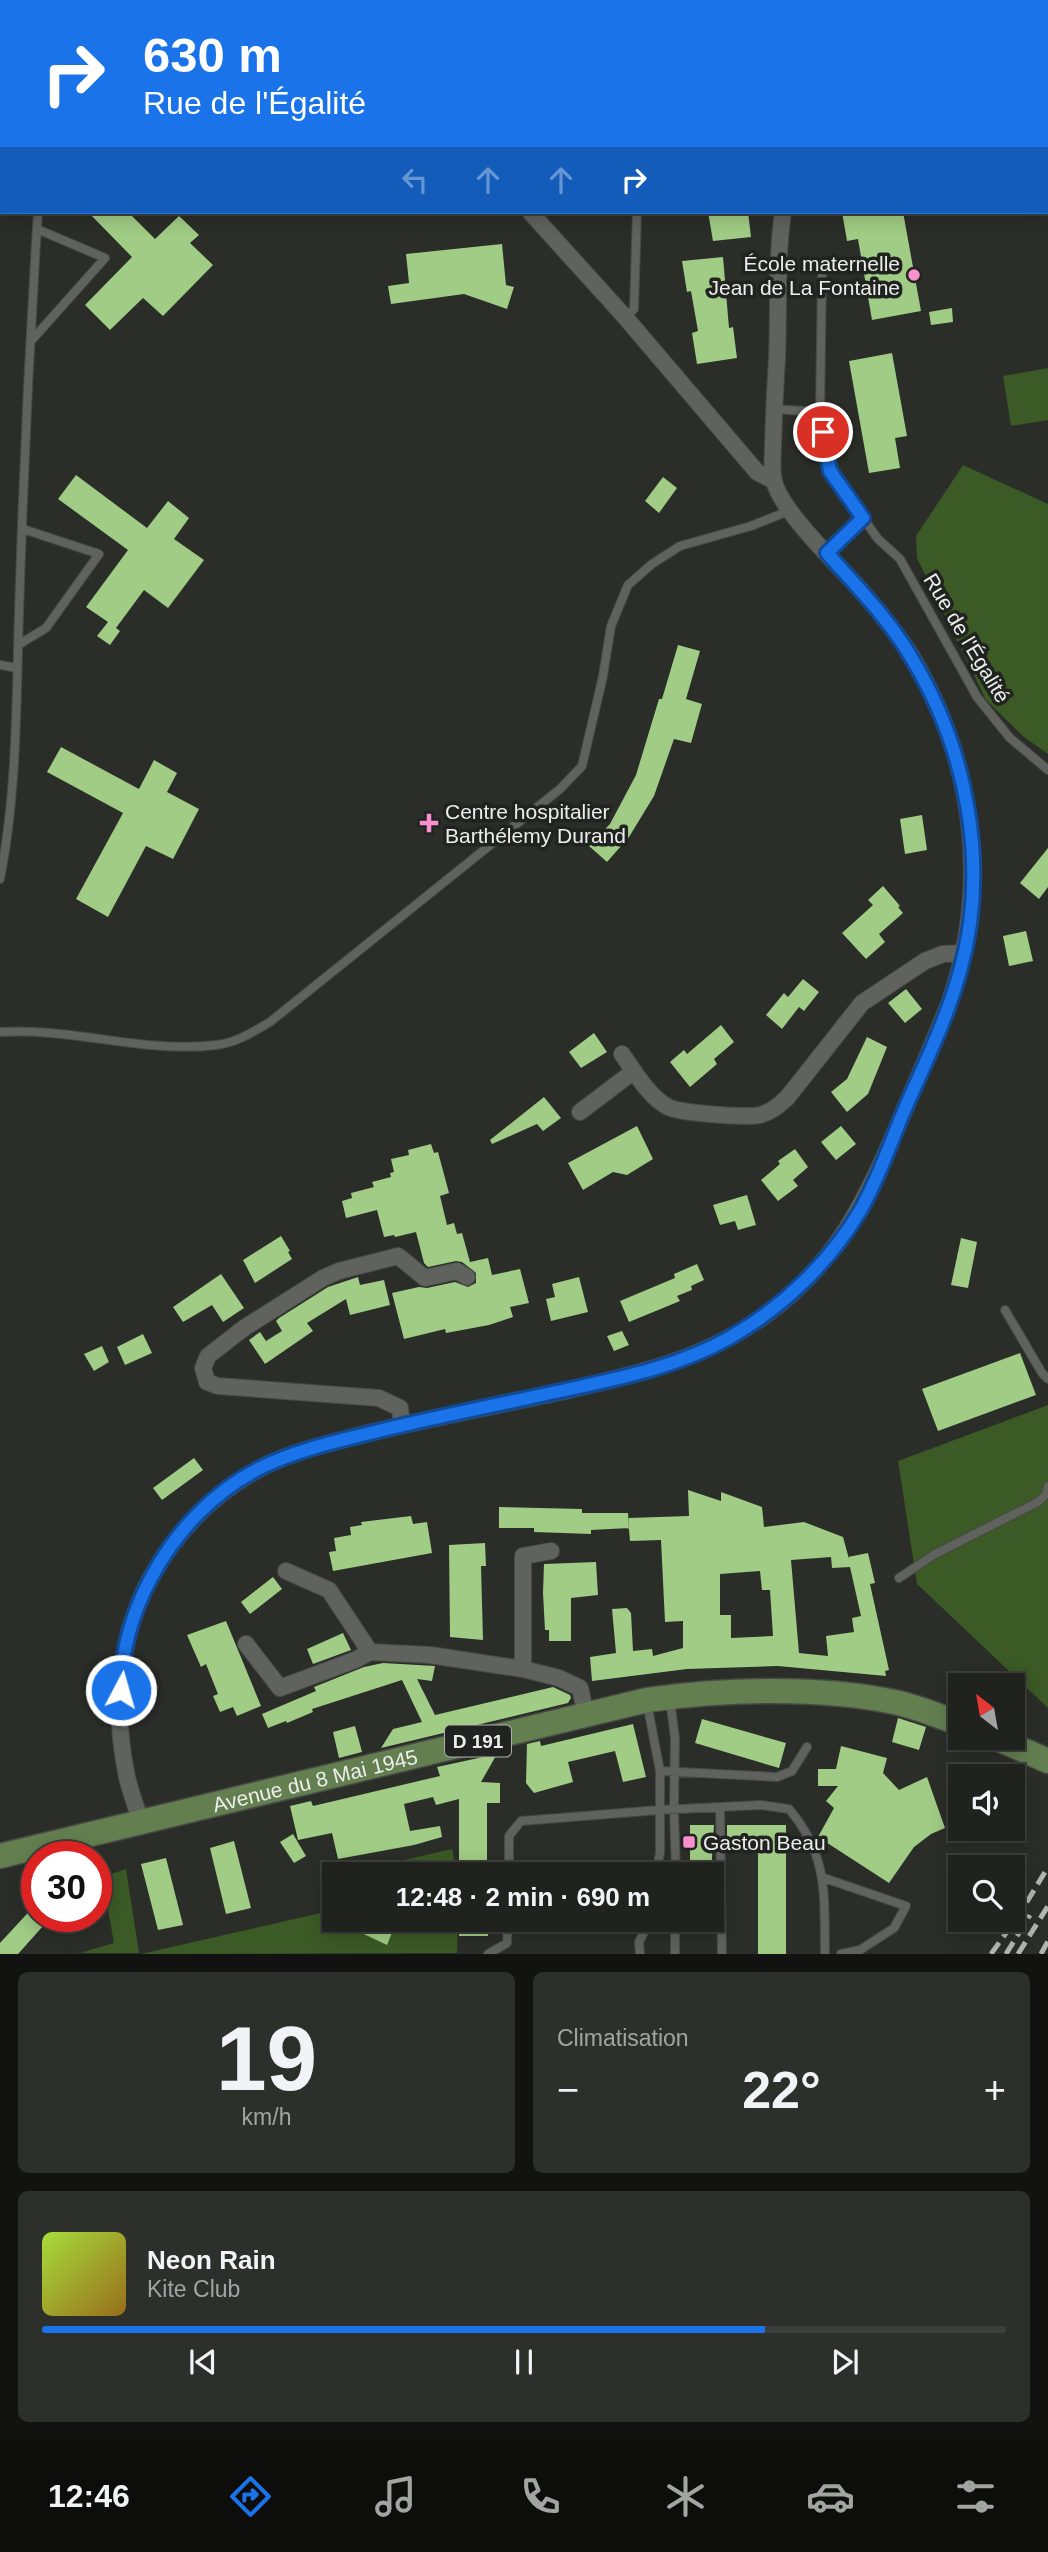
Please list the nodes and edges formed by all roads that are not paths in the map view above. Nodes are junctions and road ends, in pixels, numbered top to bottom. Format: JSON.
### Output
{"nodes":[{"id":1,"x":38,"y":214,"type":"edge"},
{"id":2,"x":532,"y":214,"type":"edge"},
{"id":3,"x":637,"y":214,"type":"edge"},
{"id":4,"x":783,"y":214,"type":"edge"},
{"id":5,"x":37,"y":229,"type":"junction"},
{"id":6,"x":822,"y":272,"type":"dead end"},
{"id":7,"x":625,"y":317,"type":"junction"},
{"id":8,"x":32,"y":341,"type":"junction"},
{"id":9,"x":774,"y":409,"type":"junction"},
{"id":10,"x":820,"y":412,"type":"junction"},
{"id":11,"x":774,"y":481,"type":"junction"},
{"id":12,"x":791,"y":510,"type":"junction"},
{"id":13,"x":863,"y":518,"type":"junction"},
{"id":14,"x":23,"y":529,"type":"junction"},
{"id":15,"x":827,"y":553,"type":"junction"},
{"id":16,"x":18,"y":645,"type":"junction"},
{"id":17,"x":0,"y":665,"type":"edge"},
{"id":18,"x":17,"y":668,"type":"junction"},
{"id":19,"x":1048,"y":770,"type":"edge"},
{"id":20,"x":0,"y":879,"type":"edge"},
{"id":21,"x":964,"y":953,"type":"junction"},
{"id":22,"x":0,"y":1032,"type":"edge"},
{"id":23,"x":622,"y":1054,"type":"dead end"},
{"id":24,"x":634,"y":1071,"type":"junction"},
{"id":25,"x":580,"y":1112,"type":"dead end"},
{"id":26,"x":467,"y":1277,"type":"dead end"},
{"id":27,"x":1004,"y":1310,"type":"dead end"},
{"id":28,"x":1048,"y":1379,"type":"edge"},
{"id":29,"x":402,"y":1425,"type":"junction"},
{"id":30,"x":1048,"y":1486,"type":"edge"},
{"id":31,"x":551,"y":1551,"type":"dead end"},
{"id":32,"x":286,"y":1571,"type":"dead end"},
{"id":33,"x":899,"y":1578,"type":"dead end"},
{"id":34,"x":246,"y":1644,"type":"dead end"},
{"id":35,"x":370,"y":1652,"type":"junction"},
{"id":36,"x":523,"y":1669,"type":"junction"},
{"id":37,"x":658,"y":1699,"type":"junction"},
{"id":38,"x":586,"y":1715,"type":"junction"},
{"id":39,"x":948,"y":1720,"type":"edge"},
{"id":40,"x":807,"y":1747,"type":"dead end"},
{"id":41,"x":1023,"y":1750,"type":"edge"},
{"id":42,"x":1048,"y":1761,"type":"edge"},
{"id":43,"x":675,"y":1770,"type":"junction"},
{"id":44,"x":660,"y":1771,"type":"junction"},
{"id":45,"x":674,"y":1809,"type":"junction"},
{"id":46,"x":720,"y":1809,"type":"junction"},
{"id":47,"x":659,"y":1810,"type":"junction"},
{"id":48,"x":141,"y":1822,"type":"junction"},
{"id":49,"x":0,"y":1856,"type":"edge"},
{"id":50,"x":509,"y":1862,"type":"edge"},
{"id":51,"x":659,"y":1862,"type":"edge"},
{"id":52,"x":676,"y":1862,"type":"edge"},
{"id":53,"x":824,"y":1878,"type":"junction"},
{"id":54,"x":507,"y":1932,"type":"edge"},
{"id":55,"x":644,"y":1932,"type":"edge"},
{"id":56,"x":675,"y":1932,"type":"edge"},
{"id":57,"x":488,"y":1954,"type":"edge"},
{"id":58,"x":640,"y":1954,"type":"edge"},
{"id":59,"x":675,"y":1954,"type":"edge"},
{"id":60,"x":722,"y":1954,"type":"edge"},
{"id":61,"x":825,"y":1954,"type":"edge"},
{"id":62,"x":841,"y":1954,"type":"edge"}],
"edges":[{"from":1,"to":5,"type":"lane"},
{"from":2,"to":7,"type":"street"},
{"from":3,"to":7,"type":"lane"},
{"from":4,"to":9,"type":"street"},
{"from":5,"to":8,"type":"lane"},
{"from":5,"to":8,"type":"lane"},
{"from":6,"to":10,"type":"lane","name":"Rue de l'Égalité"},
{"from":7,"to":11,"type":"street"},
{"from":8,"to":14,"type":"lane"},
{"from":9,"to":10,"type":"lane"},
{"from":9,"to":11,"type":"street"},
{"from":10,"to":13,"type":"lane","name":"Rue de l'Égalité"},
{"from":11,"to":12,"type":"street"},
{"from":12,"to":15,"type":"street"},
{"from":12,"to":22,"type":"lane"},
{"from":13,"to":15,"type":"lane"},
{"from":13,"to":19,"type":"lane","name":"Rue de l'Égalité"},
{"from":14,"to":16,"type":"lane"},
{"from":14,"to":16,"type":"lane"},
{"from":15,"to":21,"type":"street"},
{"from":16,"to":18,"type":"lane"},
{"from":17,"to":18,"type":"lane"},
{"from":18,"to":20,"type":"lane"},
{"from":21,"to":24,"type":"street"},
{"from":21,"to":29,"type":"street"},
{"from":23,"to":24,"type":"street"},
{"from":24,"to":25,"type":"street"},
{"from":26,"to":29,"type":"street"},
{"from":27,"to":28,"type":"lane"},
{"from":29,"to":48,"type":"street"},
{"from":30,"to":33,"type":"lane"},
{"from":31,"to":36,"type":"street"},
{"from":32,"to":35,"type":"street"},
{"from":34,"to":35,"type":"street"},
{"from":35,"to":36,"type":"street"},
{"from":36,"to":38,"type":"street"},
{"from":37,"to":38,"type":"main road","name":"Avenue du 8 Mai 1945","number":"D 191"},
{"from":37,"to":39,"type":"main road","name":"Avenue du 8 Mai 1945","number":"D 191"},
{"from":37,"to":43,"type":"lane"},
{"from":37,"to":44,"type":"lane"},
{"from":38,"to":48,"type":"main road","name":"Avenue du 8 Mai 1945","number":"D 191"},
{"from":40,"to":43,"type":"lane"},
{"from":41,"to":42,"type":"main road"},
{"from":43,"to":44,"type":"lane"},
{"from":43,"to":45,"type":"lane"},
{"from":44,"to":47,"type":"lane"},
{"from":45,"to":46,"type":"lane"},
{"from":45,"to":47,"type":"lane"},
{"from":45,"to":52,"type":"lane"},
{"from":46,"to":53,"type":"lane"},
{"from":46,"to":60,"type":"lane"},
{"from":47,"to":50,"type":"lane"},
{"from":47,"to":51,"type":"lane"},
{"from":48,"to":49,"type":"main road","name":"Avenue du 8 Mai 1945","number":"D 191"},
{"from":53,"to":61,"type":"lane"},
{"from":53,"to":62,"type":"lane"},
{"from":54,"to":57,"type":"lane"},
{"from":55,"to":58,"type":"lane"},
{"from":56,"to":59,"type":"lane"}]}
